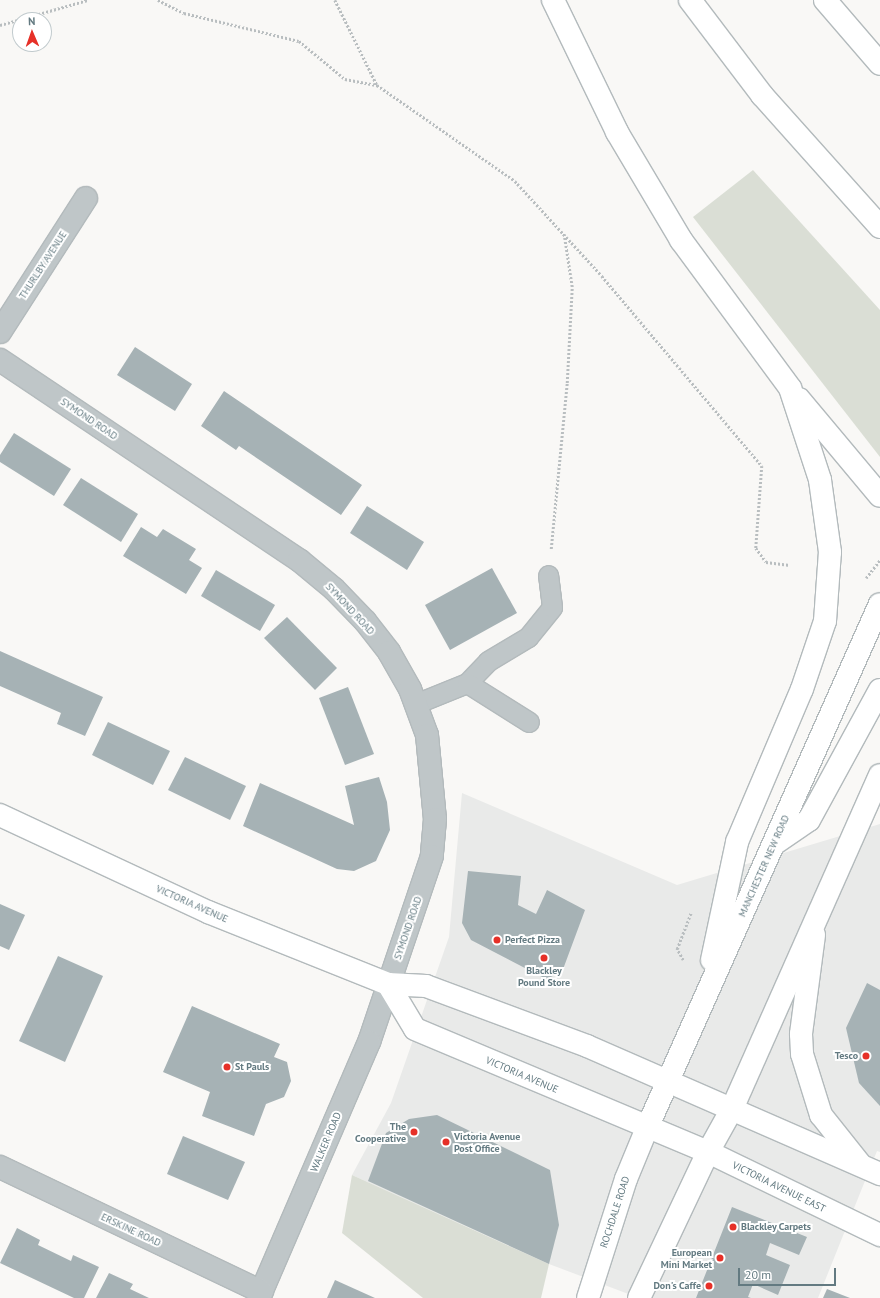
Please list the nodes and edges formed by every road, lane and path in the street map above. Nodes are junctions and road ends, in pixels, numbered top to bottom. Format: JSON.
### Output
{"nodes":[{"id":1,"x":88,"y":0,"type":"edge"},
{"id":2,"x":158,"y":0,"type":"edge"},
{"id":3,"x":335,"y":0,"type":"edge"},
{"id":4,"x":553,"y":0,"type":"edge"},
{"id":5,"x":690,"y":0,"type":"edge"},
{"id":6,"x":825,"y":0,"type":"edge"},
{"id":7,"x":0,"y":25,"type":"edge"},
{"id":8,"x":880,"y":64,"type":"edge"},
{"id":9,"x":377,"y":85,"type":"junction"},
{"id":10,"x":86,"y":198,"type":"dead end"},
{"id":11,"x":880,"y":227,"type":"edge"},
{"id":12,"x":563,"y":234,"type":"junction"},
{"id":13,"x":0,"y":332,"type":"edge"},
{"id":14,"x":0,"y":360,"type":"edge"},
{"id":15,"x":790,"y":388,"type":"junction"},
{"id":16,"x":880,"y":496,"type":"edge"},
{"id":17,"x":880,"y":560,"type":"edge"},
{"id":18,"x":790,"y":565,"type":"dead end"},
{"id":19,"x":548,"y":575,"type":"joint"},
{"id":20,"x":863,"y":582,"type":"dead end"},
{"id":21,"x":880,"y":604,"type":"edge"},
{"id":22,"x":467,"y":683,"type":"junction"},
{"id":23,"x":880,"y":690,"type":"edge"},
{"id":24,"x":415,"y":704,"type":"junction"},
{"id":25,"x":529,"y":722,"type":"dead end"},
{"id":26,"x":880,"y":775,"type":"edge"},
{"id":27,"x":0,"y":815,"type":"edge"},
{"id":28,"x":774,"y":844,"type":"junction"},
{"id":29,"x":818,"y":910,"type":"junction"},
{"id":30,"x":388,"y":984,"type":"junction"},
{"id":31,"x":703,"y":1002,"type":"junction"},
{"id":32,"x":669,"y":1081,"type":"junction"},
{"id":33,"x":732,"y":1109,"type":"junction"},
{"id":34,"x":647,"y":1128,"type":"junction"},
{"id":35,"x":678,"y":1140,"type":"joint"},
{"id":36,"x":708,"y":1152,"type":"junction"},
{"id":37,"x":0,"y":1167,"type":"edge"},
{"id":38,"x":871,"y":1170,"type":"edge"},
{"id":39,"x":880,"y":1235,"type":"edge"},
{"id":40,"x":260,"y":1295,"type":"edge"},
{"id":41,"x":588,"y":1298,"type":"edge"},
{"id":42,"x":639,"y":1298,"type":"edge"}],
"edges":[{"from":1,"to":7,"type":"path"},
{"from":2,"to":9,"type":"path"},
{"from":3,"to":9,"type":"path"},
{"from":4,"to":15,"type":"main road"},
{"from":5,"to":11,"type":"main road"},
{"from":6,"to":8,"type":"main road"},
{"from":9,"to":12,"type":"path"},
{"from":10,"to":13,"type":"street","name":"THURLBY AVENUE"},
{"from":12,"to":18,"type":"path"},
{"from":12,"to":19,"type":"path"},
{"from":14,"to":24,"type":"street","name":"SYMOND ROAD"},
{"from":15,"to":16,"type":"main road"},
{"from":15,"to":31,"type":"main road"},
{"from":17,"to":20,"type":"path"},
{"from":19,"to":22,"type":"lane"},
{"from":21,"to":28,"type":"main road","name":"MANCHESTER NEW ROAD"},
{"from":22,"to":24,"type":"lane"},
{"from":22,"to":25,"type":"lane"},
{"from":23,"to":28,"type":"main road"},
{"from":24,"to":30,"type":"street","name":"SYMOND ROAD"},
{"from":26,"to":29,"type":"main road"},
{"from":27,"to":30,"type":"main road","name":"VICTORIA AVENUE"},
{"from":28,"to":31,"type":"main road","name":"MANCHESTER NEW ROAD"},
{"from":29,"to":33,"type":"main road"},
{"from":29,"to":38,"type":"main road"},
{"from":30,"to":32,"type":"main road","name":"VICTORIA AVENUE"},
{"from":30,"to":34,"type":"main road","name":"VICTORIA AVENUE"},
{"from":30,"to":40,"type":"street","name":"WALKER ROAD"},
{"from":31,"to":32,"type":"main road","name":"MANCHESTER NEW ROAD"},
{"from":32,"to":33,"type":"main road","name":"VICTORIA AVENUE"},
{"from":32,"to":34,"type":"main road","name":"MANCHESTER NEW ROAD"},
{"from":33,"to":36,"type":"main road"},
{"from":33,"to":38,"type":"main road"},
{"from":34,"to":35,"type":"main road","name":"VICTORIA AVENUE"},
{"from":34,"to":41,"type":"main road","name":"ROCHDALE ROAD"},
{"from":35,"to":36,"type":"main road","name":"VICTORIA AVENUE EAST"},
{"from":36,"to":39,"type":"main road","name":"VICTORIA AVENUE EAST"},
{"from":36,"to":42,"type":"main road"},
{"from":37,"to":40,"type":"street","name":"ERSKINE ROAD"}]}
